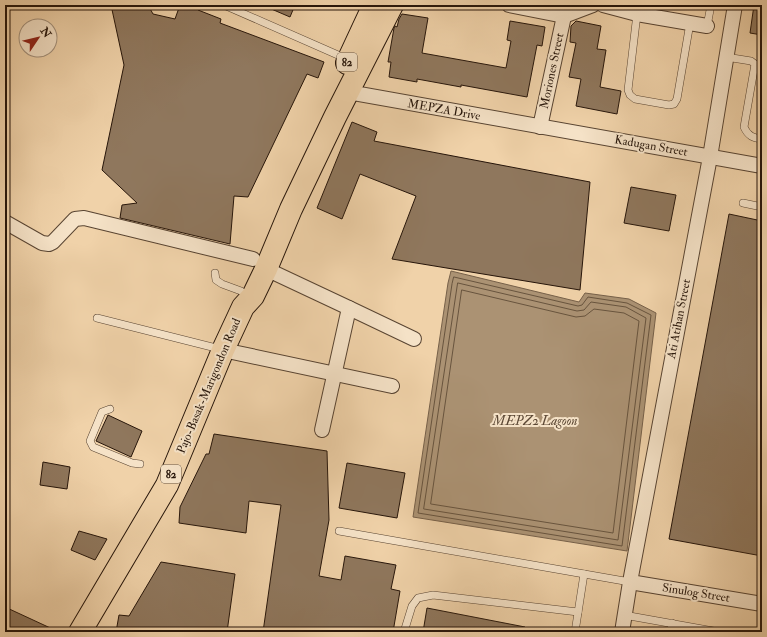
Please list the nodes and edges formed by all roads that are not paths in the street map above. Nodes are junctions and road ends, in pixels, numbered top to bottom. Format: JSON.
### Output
{"nodes":[{"id":1,"x":224,"y":5,"type":"edge"},
{"id":2,"x":374,"y":5,"type":"edge"},
{"id":3,"x":392,"y":5,"type":"edge"},
{"id":4,"x":593,"y":5,"type":"edge"},
{"id":5,"x":603,"y":5,"type":"edge"},
{"id":6,"x":711,"y":5,"type":"edge"},
{"id":7,"x":735,"y":5,"type":"edge"},
{"id":8,"x":518,"y":6,"type":"edge"},
{"id":9,"x":634,"y":9,"type":"edge"},
{"id":10,"x":564,"y":16,"type":"junction"},
{"id":11,"x":690,"y":23,"type":"junction"},
{"id":12,"x":707,"y":26,"type":"joint"},
{"id":13,"x":726,"y":57,"type":"junction"},
{"id":14,"x":348,"y":60,"type":"junction"},
{"id":15,"x":348,"y":92,"type":"junction"},
{"id":16,"x":540,"y":127,"type":"junction"},
{"id":17,"x":762,"y":139,"type":"edge"},
{"id":18,"x":710,"y":157,"type":"junction"},
{"id":19,"x":762,"y":166,"type":"edge"},
{"id":20,"x":743,"y":203,"type":"dead end"},
{"id":21,"x":762,"y":207,"type":"edge"},
{"id":22,"x":5,"y":222,"type":"edge"},
{"id":23,"x":260,"y":264,"type":"junction"},
{"id":24,"x":215,"y":273,"type":"dead end"},
{"id":25,"x":242,"y":299,"type":"junction"},
{"id":26,"x":350,"y":308,"type":"junction"},
{"id":27,"x":97,"y":318,"type":"dead end"},
{"id":28,"x":414,"y":339,"type":"dead end"},
{"id":29,"x":223,"y":350,"type":"junction"},
{"id":30,"x":335,"y":373,"type":"junction"},
{"id":31,"x":392,"y":386,"type":"dead end"},
{"id":32,"x":110,"y":409,"type":"dead end"},
{"id":33,"x":322,"y":430,"type":"dead end"},
{"id":34,"x":140,"y":464,"type":"dead end"},
{"id":35,"x":339,"y":531,"type":"dead end"},
{"id":36,"x":584,"y":574,"type":"junction"},
{"id":37,"x":630,"y":582,"type":"junction"},
{"id":38,"x":762,"y":604,"type":"edge"},
{"id":39,"x":578,"y":612,"type":"junction"},
{"id":40,"x":624,"y":615,"type":"junction"},
{"id":41,"x":672,"y":623,"type":"junction"},
{"id":42,"x":80,"y":632,"type":"edge"},
{"id":43,"x":404,"y":632,"type":"edge"},
{"id":44,"x":575,"y":632,"type":"edge"},
{"id":45,"x":622,"y":632,"type":"edge"},
{"id":46,"x":671,"y":632,"type":"edge"},
{"id":47,"x":719,"y":632,"type":"edge"}],
"edges":[{"from":1,"to":14,"type":"lane"},
{"from":2,"to":14,"type":"main road","name":"Pajo-Basak-Marigondon Road","number":"82"},
{"from":3,"to":15,"type":"main road","name":"Pajo-Basak-Marigondon Road","number":"82"},
{"from":4,"to":10,"type":"street"},
{"from":5,"to":9,"type":"street"},
{"from":6,"to":12,"type":"lane"},
{"from":7,"to":13,"type":"street","name":"Ati Atihan Street"},
{"from":8,"to":10,"type":"street"},
{"from":9,"to":11,"type":"street"},
{"from":9,"to":11,"type":"lane"},
{"from":10,"to":16,"type":"street","name":"Moriones Street"},
{"from":11,"to":12,"type":"street"},
{"from":13,"to":17,"type":"lane"},
{"from":13,"to":18,"type":"street","name":"Ati Atihan Street"},
{"from":14,"to":23,"type":"main road","name":"Pajo-Basak-Marigondon Road","number":"82"},
{"from":15,"to":16,"type":"street","name":"MEPZA Drive"},
{"from":15,"to":23,"type":"main road","name":"Pajo-Basak-Marigondon Road","number":"82"},
{"from":16,"to":18,"type":"street","name":"Kadugan Street"},
{"from":18,"to":19,"type":"street","name":"Kadugan Street"},
{"from":18,"to":37,"type":"street","name":"Ati Atihan Street"},
{"from":20,"to":21,"type":"lane"},
{"from":22,"to":23,"type":"street"},
{"from":23,"to":25,"type":"main road","name":"Pajo-Basak-Marigondon Road","number":"82"},
{"from":23,"to":26,"type":"street"},
{"from":24,"to":25,"type":"lane"},
{"from":25,"to":29,"type":"main road","name":"Pajo-Basak-Marigondon Road","number":"82"},
{"from":26,"to":28,"type":"street"},
{"from":26,"to":30,"type":"street"},
{"from":27,"to":29,"type":"lane"},
{"from":29,"to":30,"type":"street"},
{"from":29,"to":42,"type":"main road","name":"Pajo-Basak-Marigondon Road","number":"82"},
{"from":30,"to":31,"type":"street"},
{"from":30,"to":33,"type":"street"},
{"from":32,"to":34,"type":"lane"},
{"from":35,"to":36,"type":"lane"},
{"from":36,"to":37,"type":"lane"},
{"from":36,"to":39,"type":"lane"},
{"from":37,"to":38,"type":"street","name":"Sinulog Street"},
{"from":37,"to":40,"type":"street","name":"Ati Atihan Street"},
{"from":39,"to":43,"type":"lane"},
{"from":39,"to":44,"type":"lane"},
{"from":40,"to":41,"type":"lane"},
{"from":40,"to":45,"type":"street","name":"Ati Atihan Street"},
{"from":41,"to":46,"type":"lane"},
{"from":41,"to":47,"type":"lane"}]}
